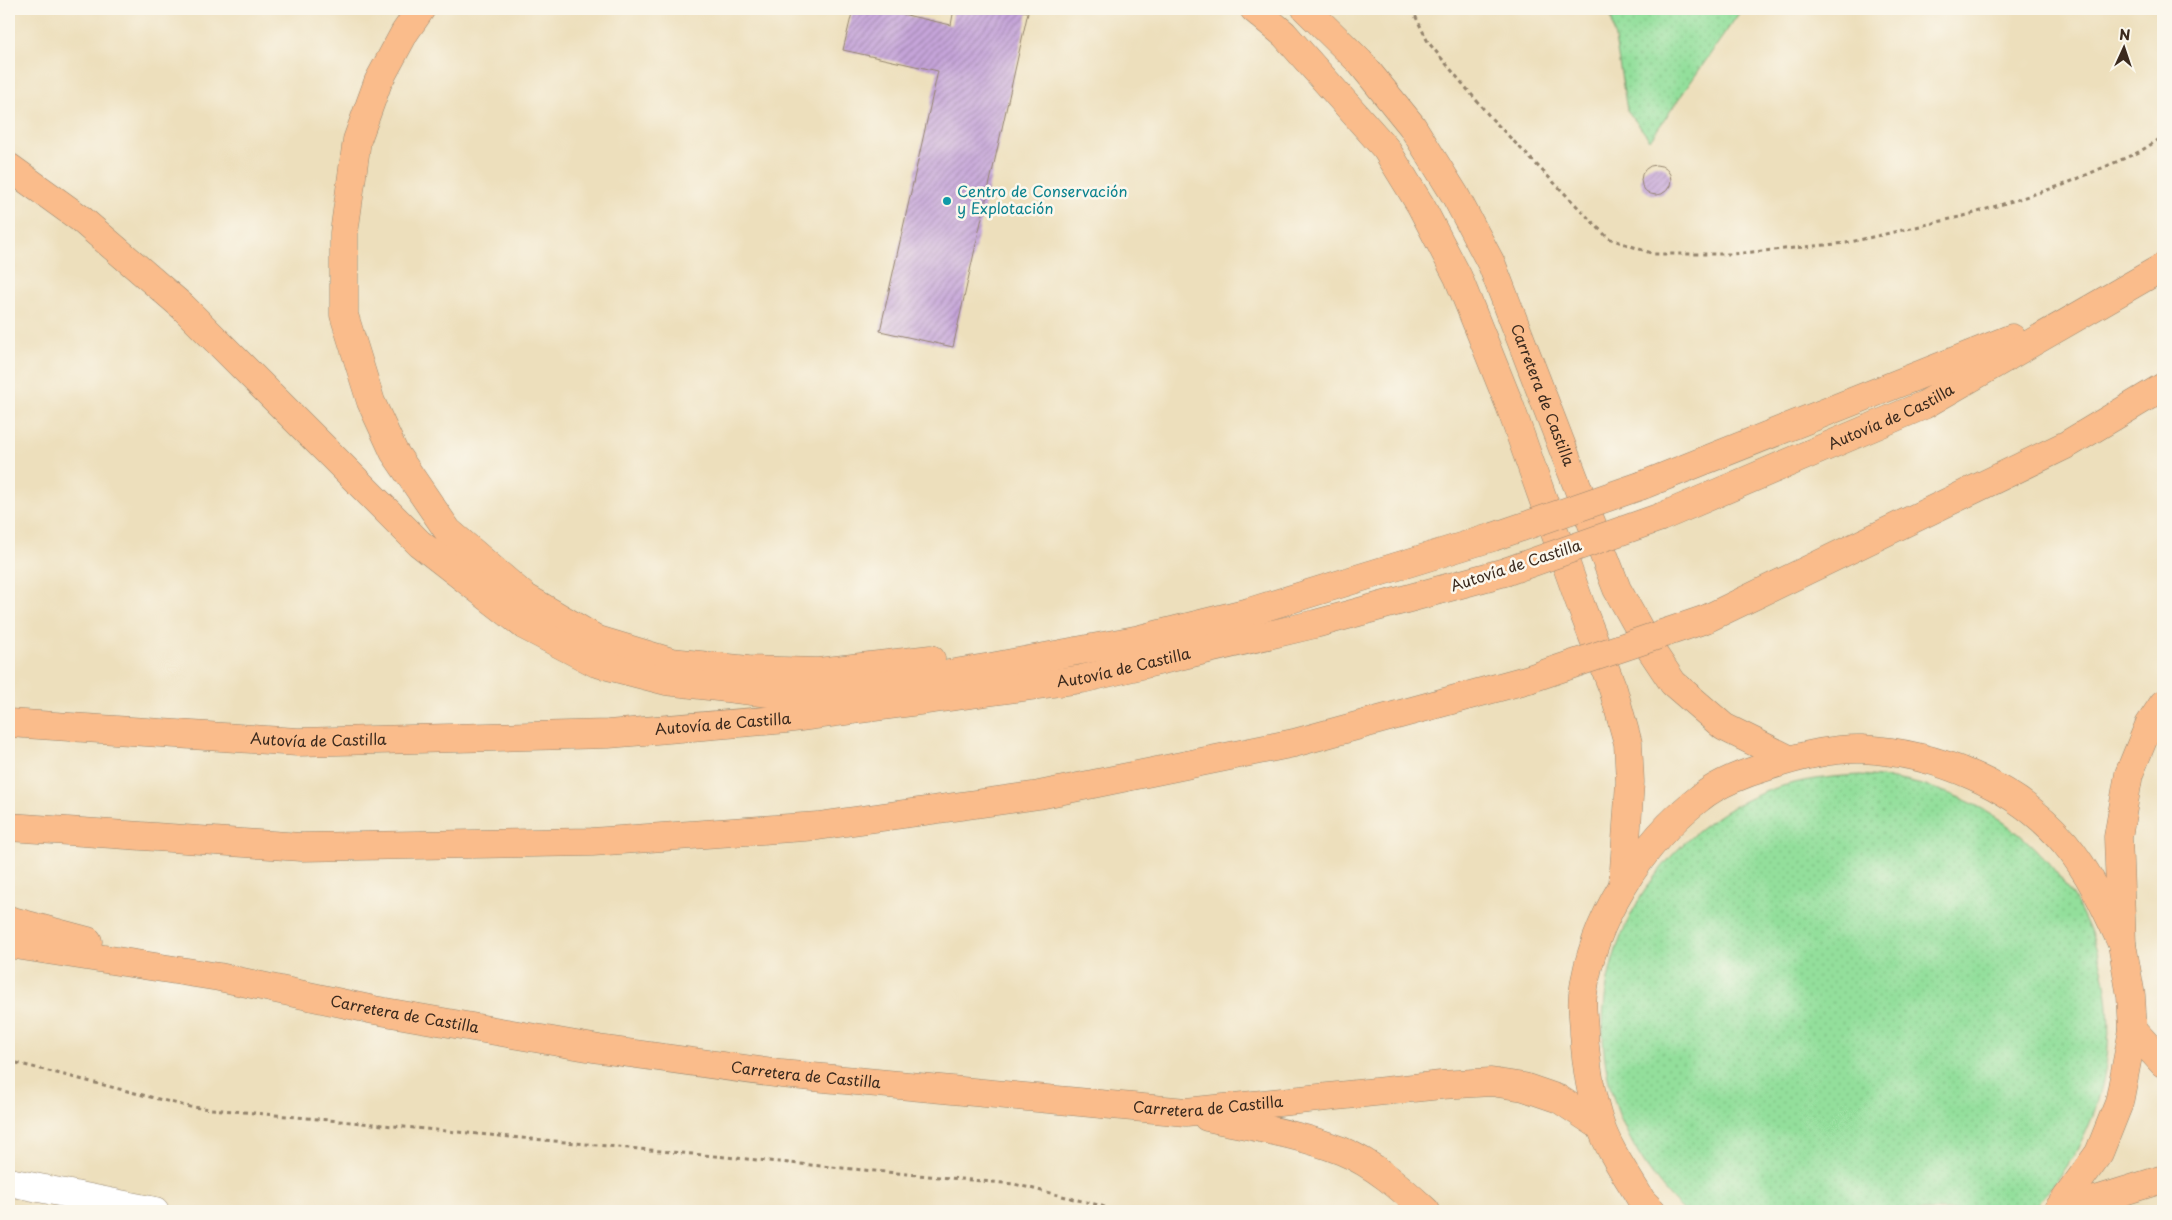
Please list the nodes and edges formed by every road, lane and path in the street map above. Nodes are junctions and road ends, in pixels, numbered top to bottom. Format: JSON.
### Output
{"nodes":[{"id":1,"x":421,"y":9,"type":"edge"},
{"id":2,"x":1254,"y":9,"type":"edge"},
{"id":3,"x":1306,"y":9,"type":"edge"},
{"id":4,"x":1412,"y":9,"type":"edge"},
{"id":5,"x":2163,"y":137,"type":"edge"},
{"id":6,"x":9,"y":167,"type":"edge"},
{"id":7,"x":2163,"y":267,"type":"edge"},
{"id":8,"x":2096,"y":304,"type":"junction"},
{"id":9,"x":2163,"y":387,"type":"edge"},
{"id":10,"x":1341,"y":584,"type":"junction"},
{"id":11,"x":2163,"y":704,"type":"edge"},
{"id":12,"x":9,"y":723,"type":"edge"},
{"id":13,"x":1788,"y":760,"type":"junction"},
{"id":14,"x":9,"y":827,"type":"edge"},
{"id":15,"x":1622,"y":884,"type":"junction"},
{"id":16,"x":9,"y":920,"type":"edge"},
{"id":17,"x":9,"y":944,"type":"edge"},
{"id":18,"x":2122,"y":944,"type":"junction"},
{"id":19,"x":220,"y":978,"type":"junction"},
{"id":20,"x":2133,"y":1030,"type":"junction"},
{"id":21,"x":9,"y":1062,"type":"edge"},
{"id":22,"x":2163,"y":1063,"type":"edge"},
{"id":23,"x":1186,"y":1112,"type":"junction"},
{"id":24,"x":1600,"y":1126,"type":"junction"},
{"id":25,"x":2163,"y":1179,"type":"edge"},
{"id":26,"x":9,"y":1182,"type":"edge"},
{"id":27,"x":1645,"y":1208,"type":"edge"},
{"id":28,"x":155,"y":1211,"type":"edge"},
{"id":29,"x":1113,"y":1211,"type":"edge"},
{"id":30,"x":1426,"y":1211,"type":"edge"},
{"id":31,"x":2059,"y":1211,"type":"edge"}],
"edges":[{"from":1,"to":10,"type":"highway"},
{"from":2,"to":15,"type":"highway"},
{"from":3,"to":13,"type":"highway","name":"Carretera de Castilla"},
{"from":4,"to":5,"type":"path"},
{"from":6,"to":10,"type":"highway"},
{"from":7,"to":8,"type":"highway","name":"Autovía de Castilla"},
{"from":8,"to":10,"type":"highway","bridge":true},
{"from":8,"to":12,"type":"highway","name":"Autovía de Castilla","bridge":true},
{"from":9,"to":14,"type":"highway","bridge":true},
{"from":11,"to":18,"type":"highway"},
{"from":13,"to":15,"type":"highway"},
{"from":13,"to":18,"type":"highway"},
{"from":15,"to":24,"type":"highway"},
{"from":16,"to":19,"type":"highway"},
{"from":17,"to":19,"type":"highway","name":"Carretera de Castilla"},
{"from":18,"to":20,"type":"highway"},
{"from":19,"to":23,"type":"highway","name":"Carretera de Castilla"},
{"from":20,"to":22,"type":"highway"},
{"from":20,"to":31,"type":"highway"},
{"from":21,"to":29,"type":"path"},
{"from":23,"to":24,"type":"highway","name":"Carretera de Castilla"},
{"from":23,"to":30,"type":"highway"},
{"from":24,"to":27,"type":"highway"},
{"from":25,"to":31,"type":"highway"},
{"from":26,"to":28,"type":"street"}]}
